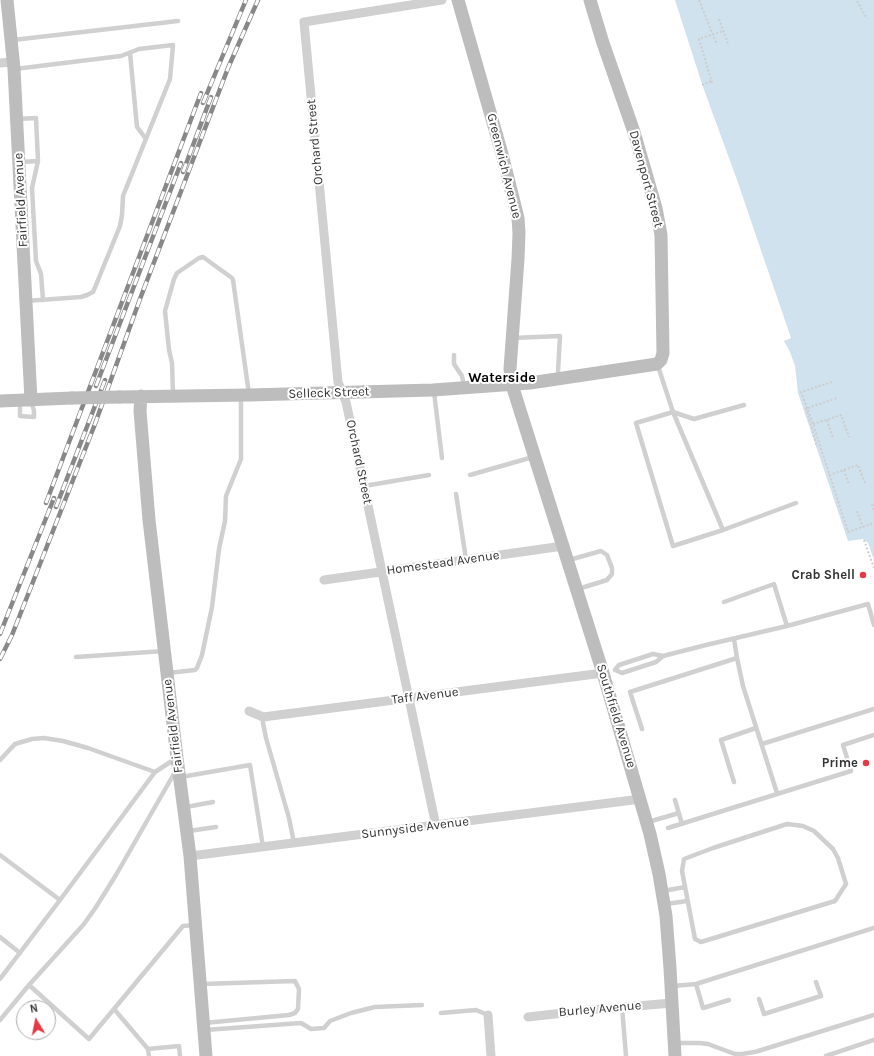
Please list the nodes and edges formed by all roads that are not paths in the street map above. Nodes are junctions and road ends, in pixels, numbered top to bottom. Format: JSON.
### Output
{"nodes":[{"id":1,"x":7,"y":0,"type":"edge"},
{"id":2,"x":442,"y":0,"type":"edge"},
{"id":3,"x":458,"y":0,"type":"edge"},
{"id":4,"x":590,"y":0,"type":"edge"},
{"id":5,"x":178,"y":21,"type":"dead end"},
{"id":6,"x":11,"y":41,"type":"junction"},
{"id":7,"x":130,"y":53,"type":"junction"},
{"id":8,"x":0,"y":63,"type":"edge"},
{"id":9,"x":13,"y":66,"type":"junction"},
{"id":10,"x":16,"y":119,"type":"junction"},
{"id":11,"x":146,"y":139,"type":"junction"},
{"id":12,"x":38,"y":161,"type":"junction"},
{"id":13,"x":19,"y":162,"type":"junction"},
{"id":14,"x":44,"y":300,"type":"junction"},
{"id":15,"x":26,"y":301,"type":"junction"},
{"id":16,"x":512,"y":338,"type":"junction"},
{"id":17,"x":454,"y":355,"type":"dead end"},
{"id":18,"x":657,"y":364,"type":"junction"},
{"id":19,"x":559,"y":378,"type":"junction"},
{"id":20,"x":512,"y":384,"type":"junction"},
{"id":21,"x":465,"y":388,"type":"junction"},
{"id":22,"x":433,"y":390,"type":"junction"},
{"id":23,"x":342,"y":393,"type":"junction"},
{"id":24,"x":246,"y":395,"type":"junction"},
{"id":25,"x":140,"y":396,"type":"junction"},
{"id":26,"x":173,"y":396,"type":"junction"},
{"id":27,"x":26,"y":400,"type":"junction"},
{"id":28,"x":0,"y":401,"type":"edge"},
{"id":29,"x":744,"y":405,"type":"dead end"},
{"id":30,"x":673,"y":412,"type":"junction"},
{"id":31,"x":534,"y":457,"type":"junction"},
{"id":32,"x":442,"y":458,"type":"dead end"},
{"id":33,"x":429,"y":474,"type":"dead end"},
{"id":34,"x":470,"y":475,"type":"dead end"},
{"id":35,"x":364,"y":486,"type":"junction"},
{"id":36,"x":456,"y":494,"type":"dead end"},
{"id":37,"x":796,"y":503,"type":"dead end"},
{"id":38,"x":723,"y":530,"type":"junction"},
{"id":39,"x":563,"y":546,"type":"junction"},
{"id":40,"x":466,"y":559,"type":"junction"},
{"id":41,"x":567,"y":560,"type":"junction"},
{"id":42,"x":382,"y":571,"type":"junction"},
{"id":43,"x":324,"y":580,"type":"dead end"},
{"id":44,"x":577,"y":590,"type":"junction"},
{"id":45,"x":724,"y":602,"type":"dead end"},
{"id":46,"x":874,"y":625,"type":"edge"},
{"id":47,"x":787,"y":626,"type":"junction"},
{"id":48,"x":734,"y":638,"type":"junction"},
{"id":49,"x":165,"y":651,"type":"junction"},
{"id":50,"x":76,"y":656,"type":"dead end"},
{"id":51,"x":663,"y":656,"type":"junction"},
{"id":52,"x":737,"y":658,"type":"junction"},
{"id":53,"x":609,"y":671,"type":"junction"},
{"id":54,"x":167,"y":673,"type":"junction"},
{"id":55,"x":409,"y":699,"type":"junction"},
{"id":56,"x":874,"y":709,"type":"edge"},
{"id":57,"x":249,"y":711,"type":"dead end"},
{"id":58,"x":263,"y":717,"type":"junction"},
{"id":59,"x":756,"y":728,"type":"junction"},
{"id":60,"x":642,"y":729,"type":"dead end"},
{"id":61,"x":874,"y":735,"type":"edge"},
{"id":62,"x":762,"y":744,"type":"junction"},
{"id":63,"x":0,"y":760,"type":"edge"},
{"id":64,"x":178,"y":767,"type":"junction"},
{"id":65,"x":155,"y":772,"type":"junction"},
{"id":66,"x":734,"y":782,"type":"dead end"},
{"id":67,"x":777,"y":793,"type":"junction"},
{"id":68,"x":641,"y":799,"type":"junction"},
{"id":69,"x":675,"y":800,"type":"dead end"},
{"id":70,"x":213,"y":802,"type":"dead end"},
{"id":71,"x":184,"y":807,"type":"junction"},
{"id":72,"x":679,"y":813,"type":"junction"},
{"id":73,"x":647,"y":823,"type":"junction"},
{"id":74,"x":682,"y":824,"type":"junction"},
{"id":75,"x":436,"y":826,"type":"junction"},
{"id":76,"x":216,"y":827,"type":"dead end"},
{"id":77,"x":668,"y":828,"type":"dead end"},
{"id":78,"x":187,"y":832,"type":"junction"},
{"id":79,"x":294,"y":843,"type":"junction"},
{"id":80,"x":263,"y":847,"type":"junction"},
{"id":81,"x":0,"y":855,"type":"edge"},
{"id":82,"x":190,"y":856,"type":"junction"},
{"id":83,"x":685,"y":887,"type":"junction"},
{"id":84,"x":662,"y":891,"type":"junction"},
{"id":85,"x":60,"y":900,"type":"junction"},
{"id":86,"x":687,"y":901,"type":"junction"},
{"id":87,"x":664,"y":904,"type":"junction"},
{"id":88,"x":195,"y":925,"type":"junction"},
{"id":89,"x":874,"y":928,"type":"edge"},
{"id":90,"x":0,"y":937,"type":"edge"},
{"id":91,"x":20,"y":952,"type":"junction"},
{"id":92,"x":0,"y":978,"type":"edge"},
{"id":93,"x":816,"y":982,"type":"dead end"},
{"id":94,"x":200,"y":984,"type":"junction"},
{"id":95,"x":696,"y":984,"type":"junction"},
{"id":96,"x":29,"y":985,"type":"junction"},
{"id":97,"x":671,"y":986,"type":"junction"},
{"id":98,"x":729,"y":1000,"type":"dead end"},
{"id":99,"x":759,"y":1000,"type":"dead end"},
{"id":100,"x":672,"y":1003,"type":"junction"},
{"id":101,"x":422,"y":1005,"type":"dead end"},
{"id":102,"x":622,"y":1007,"type":"junction"},
{"id":103,"x":114,"y":1009,"type":"junction"},
{"id":104,"x":441,"y":1013,"type":"dead end"},
{"id":105,"x":488,"y":1015,"type":"joint"},
{"id":106,"x":874,"y":1015,"type":"edge"},
{"id":107,"x":528,"y":1017,"type":"dead end"},
{"id":108,"x":0,"y":1020,"type":"edge"},
{"id":109,"x":204,"y":1026,"type":"junction"},
{"id":110,"x":874,"y":1040,"type":"edge"},
{"id":111,"x":148,"y":1049,"type":"junction"},
{"id":112,"x":674,"y":1050,"type":"edge"},
{"id":113,"x":149,"y":1056,"type":"edge"},
{"id":114,"x":180,"y":1056,"type":"edge"},
{"id":115,"x":206,"y":1056,"type":"edge"},
{"id":116,"x":491,"y":1056,"type":"edge"},
{"id":117,"x":626,"y":1056,"type":"edge"},
{"id":118,"x":826,"y":1056,"type":"edge"}],
"edges":[{"from":1,"to":6,"type":"main road","name":"Fairfield Avenue"},
{"from":2,"to":23,"type":"street","name":"Orchard Street"},
{"from":3,"to":16,"type":"main road","name":"Greenwich Avenue"},
{"from":4,"to":18,"type":"main road","name":"Davenport Street"},
{"from":5,"to":6,"type":"lane"},
{"from":6,"to":9,"type":"main road","name":"Fairfield Avenue"},
{"from":7,"to":9,"type":"lane"},
{"from":7,"to":11,"type":"lane"},
{"from":7,"to":11,"type":"lane"},
{"from":8,"to":9,"type":"street"},
{"from":9,"to":10,"type":"main road","name":"Fairfield Avenue"},
{"from":10,"to":12,"type":"lane"},
{"from":10,"to":13,"type":"main road","name":"Fairfield Avenue"},
{"from":11,"to":14,"type":"lane"},
{"from":12,"to":13,"type":"lane"},
{"from":12,"to":14,"type":"lane"},
{"from":13,"to":15,"type":"main road","name":"Fairfield Avenue"},
{"from":14,"to":15,"type":"lane"},
{"from":15,"to":27,"type":"main road","name":"Fairfield Avenue"},
{"from":16,"to":19,"type":"lane"},
{"from":16,"to":20,"type":"main road","name":"Greenwich Avenue"},
{"from":17,"to":21,"type":"lane"},
{"from":18,"to":19,"type":"main road","name":"Selleck Street"},
{"from":18,"to":30,"type":"lane"},
{"from":19,"to":20,"type":"main road","name":"Selleck Street"},
{"from":20,"to":21,"type":"main road","name":"Selleck Street"},
{"from":20,"to":31,"type":"main road","name":"Southfield Avenue"},
{"from":21,"to":22,"type":"main road","name":"Selleck Street"},
{"from":22,"to":23,"type":"main road","name":"Selleck Street"},
{"from":22,"to":32,"type":"lane"},
{"from":23,"to":24,"type":"main road","name":"Selleck Street"},
{"from":23,"to":35,"type":"street","name":"Orchard Street"},
{"from":24,"to":26,"type":"main road","name":"Selleck Street"},
{"from":24,"to":26,"type":"lane"},
{"from":24,"to":54,"type":"lane"},
{"from":25,"to":26,"type":"main road","name":"Selleck Street"},
{"from":25,"to":27,"type":"main road","name":"Selleck Street","bridge":true},
{"from":25,"to":49,"type":"main road","name":"Fairfield Avenue"},
{"from":27,"to":28,"type":"main road","name":"Selleck Street"},
{"from":29,"to":30,"type":"lane"},
{"from":30,"to":38,"type":"lane"},
{"from":30,"to":38,"type":"lane"},
{"from":31,"to":34,"type":"lane"},
{"from":31,"to":39,"type":"main road","name":"Southfield Avenue"},
{"from":33,"to":35,"type":"lane"},
{"from":35,"to":42,"type":"street","name":"Orchard Street"},
{"from":36,"to":40,"type":"lane"},
{"from":37,"to":38,"type":"lane"},
{"from":39,"to":40,"type":"street","name":"Homestead Avenue"},
{"from":39,"to":41,"type":"main road","name":"Southfield Avenue"},
{"from":40,"to":42,"type":"street","name":"Homestead Avenue"},
{"from":41,"to":44,"type":"main road","name":"Southfield Avenue"},
{"from":41,"to":44,"type":"lane"},
{"from":42,"to":43,"type":"street","name":"Homestead Avenue"},
{"from":42,"to":55,"type":"street","name":"Orchard Street"},
{"from":44,"to":53,"type":"main road","name":"Southfield Avenue"},
{"from":45,"to":47,"type":"lane"},
{"from":46,"to":47,"type":"lane"},
{"from":47,"to":48,"type":"lane"},
{"from":48,"to":51,"type":"lane"},
{"from":48,"to":52,"type":"lane"},
{"from":49,"to":50,"type":"lane"},
{"from":49,"to":54,"type":"main road","name":"Fairfield Avenue"},
{"from":51,"to":53,"type":"lane"},
{"from":51,"to":53,"type":"lane"},
{"from":52,"to":59,"type":"lane"},
{"from":52,"to":60,"type":"lane"},
{"from":53,"to":55,"type":"street","name":"Taff Avenue"},
{"from":53,"to":68,"type":"main road","name":"Southfield Avenue"},
{"from":54,"to":64,"type":"main road","name":"Fairfield Avenue"},
{"from":55,"to":58,"type":"street","name":"Taff Avenue"},
{"from":55,"to":75,"type":"street","name":"Orchard Street"},
{"from":56,"to":62,"type":"lane"},
{"from":57,"to":58,"type":"street"},
{"from":58,"to":79,"type":"lane"},
{"from":59,"to":62,"type":"lane"},
{"from":59,"to":66,"type":"lane"},
{"from":61,"to":67,"type":"lane"},
{"from":62,"to":67,"type":"lane"},
{"from":63,"to":65,"type":"lane"},
{"from":64,"to":65,"type":"lane"},
{"from":64,"to":71,"type":"main road","name":"Fairfield Avenue"},
{"from":64,"to":80,"type":"lane"},
{"from":64,"to":96,"type":"lane"},
{"from":65,"to":85,"type":"lane"},
{"from":67,"to":74,"type":"lane"},
{"from":68,"to":73,"type":"main road","name":"Southfield Avenue"},
{"from":68,"to":75,"type":"street","name":"Sunnyside Avenue"},
{"from":69,"to":72,"type":"lane"},
{"from":70,"to":71,"type":"lane"},
{"from":71,"to":78,"type":"main road","name":"Fairfield Avenue"},
{"from":72,"to":73,"type":"lane"},
{"from":72,"to":74,"type":"lane"},
{"from":73,"to":84,"type":"main road","name":"Southfield Avenue"},
{"from":74,"to":77,"type":"lane"},
{"from":75,"to":79,"type":"street","name":"Sunnyside Avenue"},
{"from":76,"to":78,"type":"lane"},
{"from":78,"to":82,"type":"main road","name":"Fairfield Avenue"},
{"from":79,"to":80,"type":"street","name":"Sunnyside Avenue"},
{"from":80,"to":82,"type":"street","name":"Sunnyside Avenue"},
{"from":81,"to":85,"type":"lane"},
{"from":82,"to":88,"type":"main road","name":"Fairfield Avenue"},
{"from":83,"to":84,"type":"lane"},
{"from":83,"to":86,"type":"lane"},
{"from":83,"to":86,"type":"lane"},
{"from":84,"to":87,"type":"main road","name":"Southfield Avenue"},
{"from":85,"to":91,"type":"lane"},
{"from":86,"to":87,"type":"lane"},
{"from":87,"to":97,"type":"main road","name":"Southfield Avenue"},
{"from":88,"to":94,"type":"main road","name":"Fairfield Avenue"},
{"from":88,"to":103,"type":"lane"},
{"from":89,"to":95,"type":"lane"},
{"from":90,"to":91,"type":"lane"},
{"from":91,"to":92,"type":"lane"},
{"from":93,"to":99,"type":"lane"},
{"from":94,"to":109,"type":"main road","name":"Fairfield Avenue"},
{"from":94,"to":109,"type":"lane"},
{"from":95,"to":97,"type":"lane"},
{"from":95,"to":98,"type":"lane"},
{"from":96,"to":103,"type":"lane"},
{"from":96,"to":108,"type":"lane"},
{"from":97,"to":100,"type":"main road","name":"Southfield Avenue"},
{"from":100,"to":102,"type":"street","name":"Burley Avenue"},
{"from":100,"to":112,"type":"main road","name":"Southfield Avenue"},
{"from":101,"to":109,"type":"lane"},
{"from":102,"to":107,"type":"street","name":"Burley Avenue"},
{"from":102,"to":117,"type":"lane"},
{"from":103,"to":111,"type":"lane"},
{"from":104,"to":105,"type":"lane"},
{"from":105,"to":116,"type":"street"},
{"from":106,"to":112,"type":"lane"},
{"from":109,"to":115,"type":"main road","name":"Fairfield Avenue"},
{"from":110,"to":118,"type":"lane"},
{"from":111,"to":113,"type":"lane"},
{"from":111,"to":114,"type":"lane"}]}
